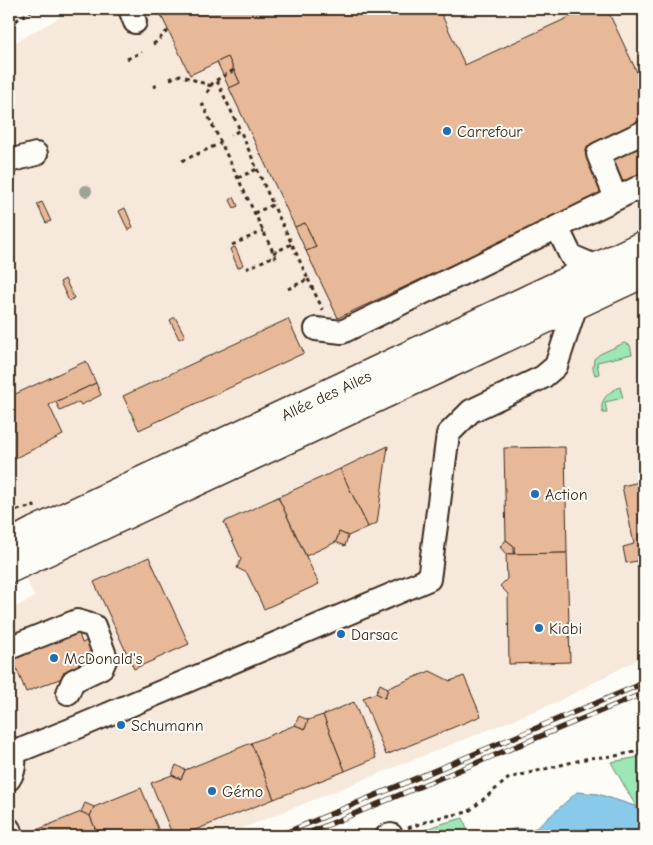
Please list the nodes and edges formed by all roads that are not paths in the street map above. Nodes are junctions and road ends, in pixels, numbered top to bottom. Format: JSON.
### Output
{"nodes":[{"id":1,"x":644,"y":132,"type":"edge"},
{"id":2,"x":36,"y":154,"type":"dead end"},
{"id":3,"x":9,"y":160,"type":"edge"},
{"id":4,"x":644,"y":185,"type":"edge"},
{"id":5,"x":616,"y":198,"type":"junction"},
{"id":6,"x":557,"y":227,"type":"junction"},
{"id":7,"x":644,"y":245,"type":"edge"},
{"id":8,"x":597,"y":267,"type":"junction"},
{"id":9,"x":644,"y":273,"type":"edge"},
{"id":10,"x":576,"y":305,"type":"junction"},
{"id":11,"x":320,"y":321,"type":"road end"},
{"id":12,"x":22,"y":531,"type":"edge"},
{"id":13,"x":9,"y":545,"type":"edge"},
{"id":14,"x":9,"y":569,"type":"edge"},
{"id":15,"x":9,"y":648,"type":"edge"},
{"id":16,"x":68,"y":693,"type":"dead end"},
{"id":17,"x":11,"y":750,"type":"edge"},
{"id":18,"x":9,"y":779,"type":"edge"},
{"id":19,"x":9,"y":829,"type":"edge"},
{"id":20,"x":12,"y":836,"type":"edge"}],
"edges":[{"from":1,"to":5,"type":"lane"},
{"from":2,"to":3,"type":"lane"},
{"from":4,"to":5,"type":"lane"},
{"from":5,"to":6,"type":"lane"},
{"from":6,"to":8,"type":"lane"},
{"from":6,"to":11,"type":"lane"},
{"from":7,"to":8,"type":"main road","name":"Allée des Ailes"},
{"from":8,"to":12,"type":"main road","name":"Allée des Ailes"},
{"from":9,"to":10,"type":"main road","name":"Allée des Ailes"},
{"from":10,"to":14,"type":"main road","name":"Allée des Ailes"},
{"from":10,"to":17,"type":"lane"},
{"from":12,"to":13,"type":"main road","name":"Allée des Ailes"},
{"from":15,"to":16,"type":"lane"},
{"from":17,"to":18,"type":"lane"},
{"from":19,"to":20,"type":"lane"}]}
